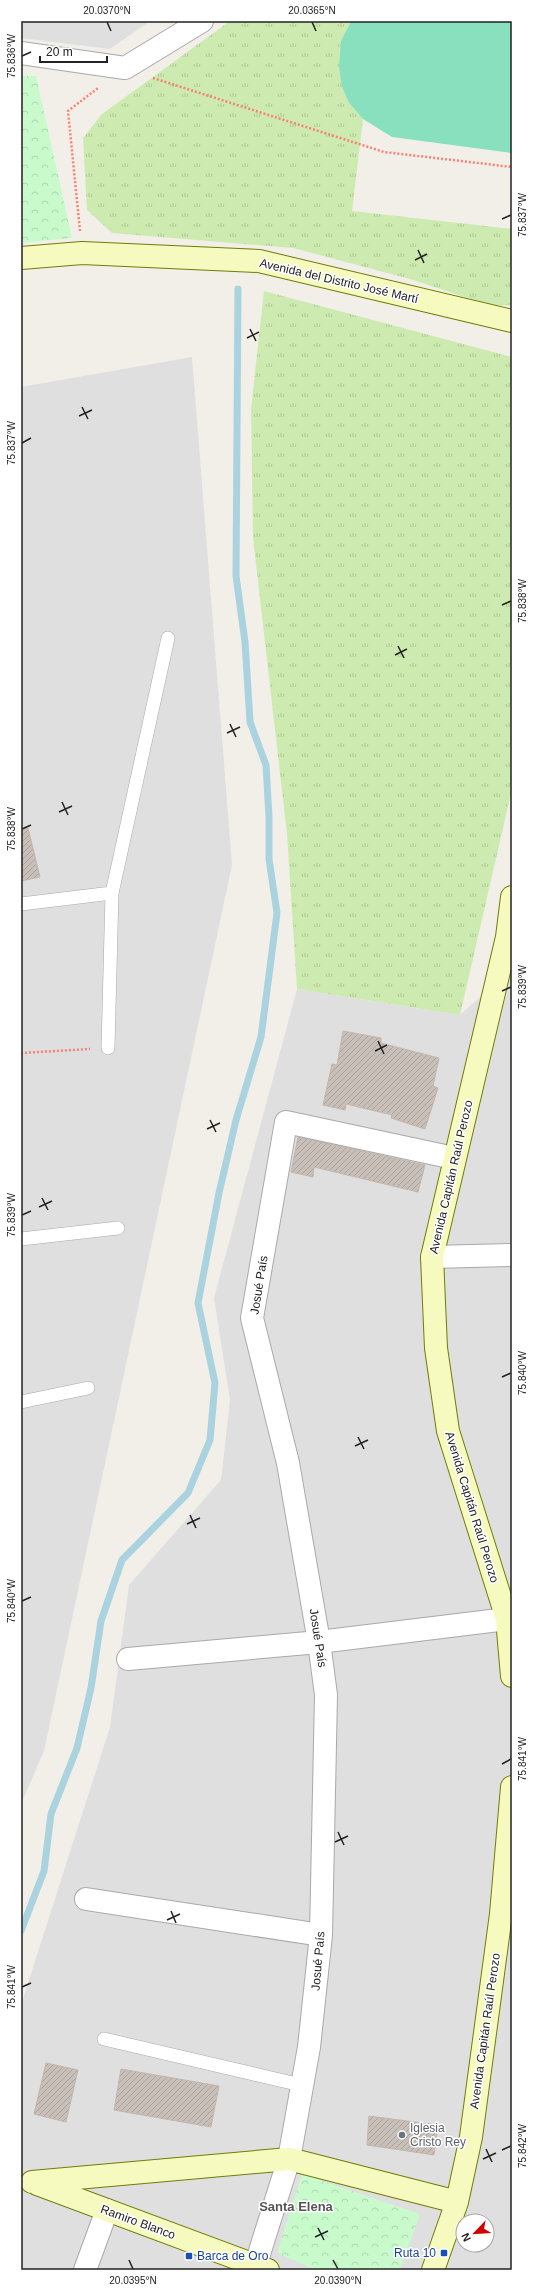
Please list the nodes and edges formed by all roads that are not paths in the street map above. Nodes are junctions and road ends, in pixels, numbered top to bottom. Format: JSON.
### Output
{"nodes":[{"id":1,"x":202,"y":21,"type":"edge"},
{"id":2,"x":21,"y":53,"type":"edge"},
{"id":3,"x":21,"y":258,"type":"edge"},
{"id":4,"x":511,"y":322,"type":"edge"},
{"id":5,"x":168,"y":638,"type":"dead end"},
{"id":6,"x":112,"y":893,"type":"junction"},
{"id":7,"x":512,"y":897,"type":"edge"},
{"id":8,"x":21,"y":904,"type":"edge"},
{"id":9,"x":509,"y":933,"type":"edge"},
{"id":10,"x":108,"y":1048,"type":"road end"},
{"id":11,"x":454,"y":1158,"type":"junction"},
{"id":12,"x":118,"y":1228,"type":"dead end"},
{"id":13,"x":21,"y":1239,"type":"edge"},
{"id":14,"x":512,"y":1255,"type":"edge"},
{"id":15,"x":432,"y":1257,"type":"junction"},
{"id":16,"x":88,"y":1388,"type":"dead end"},
{"id":17,"x":21,"y":1402,"type":"edge"},
{"id":18,"x":507,"y":1618,"type":"junction"},
{"id":19,"x":319,"y":1642,"type":"junction"},
{"id":20,"x":128,"y":1660,"type":"dead end"},
{"id":21,"x":512,"y":1676,"type":"edge"},
{"id":22,"x":512,"y":1787,"type":"edge"},
{"id":23,"x":86,"y":1899,"type":"dead end"},
{"id":24,"x":506,"y":1917,"type":"edge"},
{"id":25,"x":321,"y":1935,"type":"junction"},
{"id":26,"x":104,"y":2039,"type":"dead end"},
{"id":27,"x":301,"y":2085,"type":"junction"},
{"id":28,"x":289,"y":2159,"type":"junction"},
{"id":29,"x":27,"y":2181,"type":"edge"},
{"id":30,"x":457,"y":2202,"type":"junction"},
{"id":31,"x":107,"y":2210,"type":"junction"},
{"id":32,"x":259,"y":2268,"type":"edge"},
{"id":33,"x":85,"y":2270,"type":"edge"},
{"id":34,"x":433,"y":2270,"type":"edge"}],
"edges":[{"from":1,"to":2,"type":"street"},
{"from":3,"to":4,"type":"main road","name":"Avenida del Distrito José Martí"},
{"from":5,"to":6,"type":"lane"},
{"from":6,"to":8,"type":"lane"},
{"from":6,"to":10,"type":"lane"},
{"from":7,"to":9,"type":"main road","name":"Avenida Capitán Raúl Perozo"},
{"from":9,"to":11,"type":"main road","name":"Avenida Capitán Raúl Perozo"},
{"from":11,"to":15,"type":"main road","name":"Avenida Capitán Raúl Perozo"},
{"from":11,"to":19,"type":"street","name":"Josué País"},
{"from":12,"to":13,"type":"lane"},
{"from":14,"to":15,"type":"street"},
{"from":15,"to":18,"type":"main road","name":"Avenida Capitán Raúl Perozo"},
{"from":16,"to":17,"type":"lane"},
{"from":18,"to":19,"type":"street"},
{"from":18,"to":21,"type":"main road","name":"Avenida Capitán Raúl Perozo"},
{"from":19,"to":20,"type":"street"},
{"from":19,"to":25,"type":"street","name":"Josué País"},
{"from":22,"to":24,"type":"main road","name":"Avenida Capitán Raúl Perozo"},
{"from":23,"to":25,"type":"street"},
{"from":24,"to":30,"type":"main road","name":"Avenida Capitán Raúl Perozo"},
{"from":25,"to":27,"type":"street","name":"Josué País"},
{"from":26,"to":27,"type":"lane"},
{"from":27,"to":28,"type":"street","name":"Josué País"},
{"from":28,"to":29,"type":"main road"},
{"from":28,"to":30,"type":"main road"},
{"from":28,"to":32,"type":"street","name":"Josué País"},
{"from":29,"to":31,"type":"main road","name":"Ramiro Blanco"},
{"from":30,"to":34,"type":"main road","name":"Avenida Capitán Raúl Perozo"},
{"from":31,"to":32,"type":"main road","name":"Ramiro Blanco"},
{"from":31,"to":33,"type":"street"}]}
